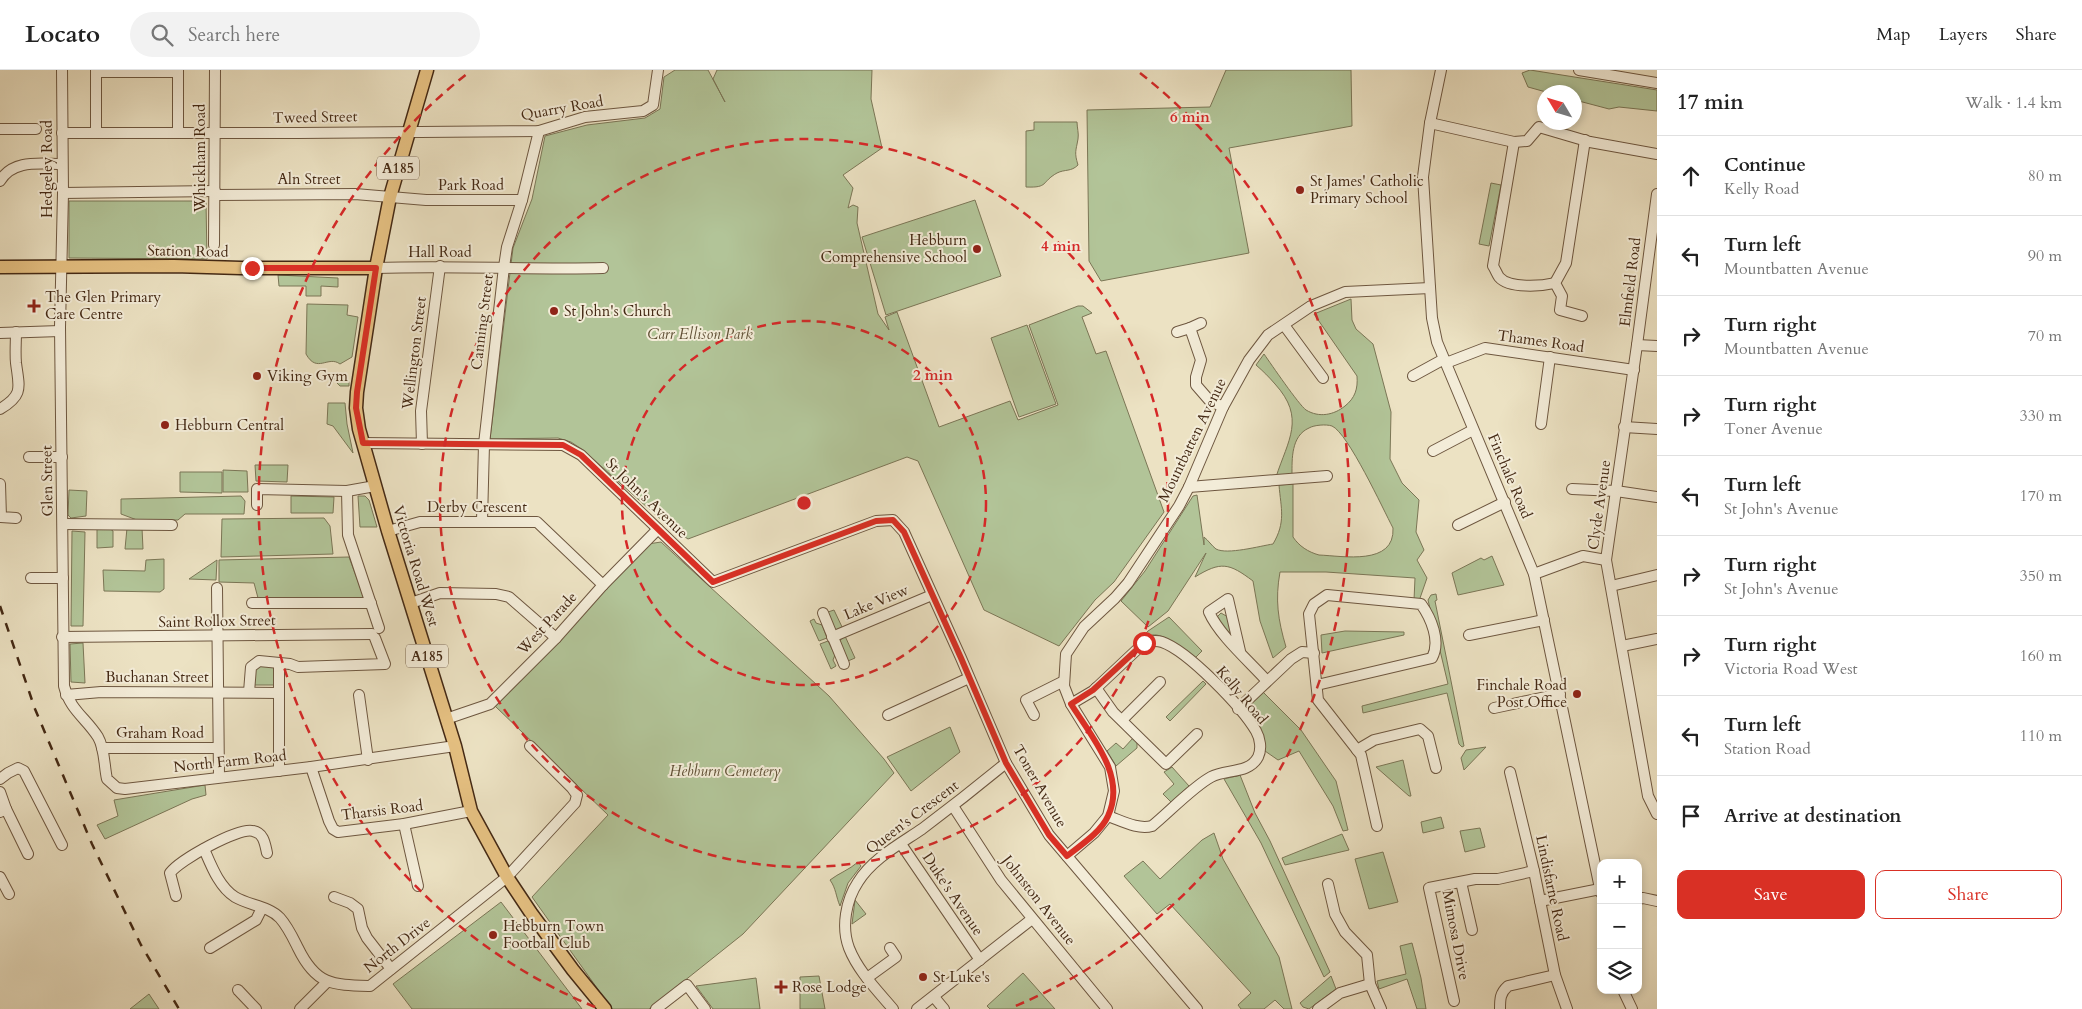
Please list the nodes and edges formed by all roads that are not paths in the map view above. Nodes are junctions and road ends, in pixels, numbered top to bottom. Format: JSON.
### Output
{"nodes":[{"id":1,"x":62,"y":70,"type":"edge"},
{"id":2,"x":215,"y":70,"type":"edge"},
{"id":3,"x":427,"y":70,"type":"edge"},
{"id":4,"x":658,"y":70,"type":"edge"},
{"id":5,"x":1441,"y":70,"type":"edge"},
{"id":6,"x":1579,"y":70,"type":"edge"},
{"id":7,"x":96,"y":71,"type":"edge"},
{"id":8,"x":178,"y":71,"type":"edge"},
{"id":9,"x":1657,"y":83,"type":"edge"},
{"id":10,"x":1430,"y":123,"type":"junction"},
{"id":11,"x":0,"y":129,"type":"edge"},
{"id":12,"x":36,"y":129,"type":"dead end"},
{"id":13,"x":539,"y":131,"type":"junction"},
{"id":14,"x":178,"y":132,"type":"junction"},
{"id":15,"x":408,"y":132,"type":"junction"},
{"id":16,"x":62,"y":133,"type":"junction"},
{"id":17,"x":96,"y":133,"type":"junction"},
{"id":18,"x":218,"y":133,"type":"junction"},
{"id":19,"x":1585,"y":140,"type":"junction"},
{"id":20,"x":1514,"y":142,"type":"junction"},
{"id":21,"x":1657,"y":154,"type":"edge"},
{"id":22,"x":62,"y":164,"type":"junction"},
{"id":23,"x":0,"y":181,"type":"edge"},
{"id":24,"x":63,"y":193,"type":"junction"},
{"id":25,"x":215,"y":193,"type":"junction"},
{"id":26,"x":1657,"y":194,"type":"edge"},
{"id":27,"x":390,"y":197,"type":"junction"},
{"id":28,"x":522,"y":200,"type":"junction"},
{"id":29,"x":214,"y":246,"type":"dead end"},
{"id":30,"x":440,"y":266,"type":"junction"},
{"id":31,"x":0,"y":267,"type":"edge"},
{"id":32,"x":60,"y":267,"type":"junction"},
{"id":33,"x":504,"y":267,"type":"junction"},
{"id":34,"x":376,"y":268,"type":"junction"},
{"id":35,"x":603,"y":268,"type":"dead end"},
{"id":36,"x":1555,"y":283,"type":"junction"},
{"id":37,"x":1430,"y":288,"type":"junction"},
{"id":38,"x":1582,"y":316,"type":"dead end"},
{"id":39,"x":1201,"y":323,"type":"dead end"},
{"id":40,"x":1284,"y":325,"type":"junction"},
{"id":41,"x":1190,"y":328,"type":"junction"},
{"id":42,"x":60,"y":331,"type":"junction"},
{"id":43,"x":16,"y":332,"type":"junction"},
{"id":44,"x":1177,"y":332,"type":"dead end"},
{"id":45,"x":0,"y":333,"type":"edge"},
{"id":46,"x":1638,"y":345,"type":"junction"},
{"id":47,"x":1657,"y":346,"type":"edge"},
{"id":48,"x":1550,"y":357,"type":"junction"},
{"id":49,"x":1445,"y":361,"type":"junction"},
{"id":50,"x":1634,"y":370,"type":"junction"},
{"id":51,"x":1413,"y":376,"type":"dead end"},
{"id":52,"x":1323,"y":378,"type":"dead end"},
{"id":53,"x":1223,"y":407,"type":"junction"},
{"id":54,"x":0,"y":409,"type":"edge"},
{"id":55,"x":1542,"y":424,"type":"dead end"},
{"id":56,"x":1624,"y":427,"type":"junction"},
{"id":57,"x":1657,"y":429,"type":"edge"},
{"id":58,"x":1473,"y":430,"type":"junction"},
{"id":59,"x":363,"y":443,"type":"junction"},
{"id":60,"x":422,"y":444,"type":"junction"},
{"id":61,"x":484,"y":444,"type":"junction"},
{"id":62,"x":1433,"y":451,"type":"dead end"},
{"id":63,"x":29,"y":457,"type":"dead end"},
{"id":64,"x":62,"y":457,"type":"junction"},
{"id":65,"x":1327,"y":476,"type":"dead end"},
{"id":66,"x":0,"y":484,"type":"edge"},
{"id":67,"x":375,"y":486,"type":"junction"},
{"id":68,"x":1189,"y":487,"type":"junction"},
{"id":69,"x":1572,"y":489,"type":"dead end"},
{"id":70,"x":347,"y":491,"type":"junction"},
{"id":71,"x":1616,"y":491,"type":"junction"},
{"id":72,"x":1657,"y":497,"type":"edge"},
{"id":73,"x":1504,"y":502,"type":"junction"},
{"id":74,"x":257,"y":505,"type":"dead end"},
{"id":75,"x":0,"y":514,"type":"edge"},
{"id":76,"x":16,"y":518,"type":"dead end"},
{"id":77,"x":893,"y":520,"type":"joint"},
{"id":78,"x":482,"y":521,"type":"junction"},
{"id":79,"x":63,"y":524,"type":"junction"},
{"id":80,"x":172,"y":525,"type":"dead end"},
{"id":81,"x":1458,"y":525,"type":"dead end"},
{"id":82,"x":658,"y":529,"type":"junction"},
{"id":83,"x":388,"y":531,"type":"junction"},
{"id":84,"x":1606,"y":560,"type":"junction"},
{"id":85,"x":1534,"y":574,"type":"junction"},
{"id":86,"x":1657,"y":575,"type":"edge"},
{"id":87,"x":31,"y":578,"type":"dead end"},
{"id":88,"x":63,"y":578,"type":"junction"},
{"id":89,"x":603,"y":585,"type":"junction"},
{"id":90,"x":1611,"y":586,"type":"junction"},
{"id":91,"x":217,"y":588,"type":"dead end"},
{"id":92,"x":932,"y":596,"type":"junction"},
{"id":93,"x":252,"y":603,"type":"dead end"},
{"id":94,"x":371,"y":603,"type":"junction"},
{"id":95,"x":411,"y":604,"type":"junction"},
{"id":96,"x":823,"y":613,"type":"dead end"},
{"id":97,"x":1544,"y":620,"type":"junction"},
{"id":98,"x":375,"y":633,"type":"junction"},
{"id":99,"x":1469,"y":635,"type":"dead end"},
{"id":100,"x":217,"y":636,"type":"junction"},
{"id":101,"x":62,"y":637,"type":"junction"},
{"id":102,"x":832,"y":637,"type":"junction"},
{"id":103,"x":556,"y":638,"type":"junction"},
{"id":104,"x":1657,"y":639,"type":"edge"},
{"id":105,"x":1622,"y":646,"type":"junction"},
{"id":106,"x":1240,"y":651,"type":"dead end"},
{"id":107,"x":1314,"y":653,"type":"junction"},
{"id":108,"x":279,"y":663,"type":"junction"},
{"id":109,"x":844,"y":664,"type":"dead end"},
{"id":110,"x":969,"y":678,"type":"junction"},
{"id":111,"x":1064,"y":681,"type":"junction"},
{"id":112,"x":1267,"y":681,"type":"junction"},
{"id":113,"x":1160,"y":682,"type":"dead end"},
{"id":114,"x":1317,"y":685,"type":"junction"},
{"id":115,"x":1096,"y":688,"type":"junction"},
{"id":116,"x":217,"y":692,"type":"junction"},
{"id":117,"x":249,"y":692,"type":"junction"},
{"id":118,"x":279,"y":692,"type":"junction"},
{"id":119,"x":1560,"y":694,"type":"junction"},
{"id":120,"x":66,"y":695,"type":"junction"},
{"id":121,"x":359,"y":695,"type":"dead end"},
{"id":122,"x":1071,"y":704,"type":"junction"},
{"id":123,"x":1494,"y":708,"type":"dead end"},
{"id":124,"x":1238,"y":709,"type":"junction"},
{"id":125,"x":888,"y":715,"type":"dead end"},
{"id":126,"x":1034,"y":715,"type":"dead end"},
{"id":127,"x":446,"y":719,"type":"junction"},
{"id":128,"x":1122,"y":720,"type":"junction"},
{"id":129,"x":1197,"y":734,"type":"dead end"},
{"id":130,"x":455,"y":746,"type":"junction"},
{"id":131,"x":530,"y":746,"type":"dead end"},
{"id":132,"x":102,"y":748,"type":"junction"},
{"id":133,"x":218,"y":748,"type":"junction"},
{"id":134,"x":1357,"y":750,"type":"junction"},
{"id":135,"x":368,"y":760,"type":"junction"},
{"id":136,"x":1006,"y":763,"type":"junction"},
{"id":137,"x":311,"y":767,"type":"junction"},
{"id":138,"x":1436,"y":768,"type":"dead end"},
{"id":139,"x":279,"y":771,"type":"junction"},
{"id":140,"x":1510,"y":772,"type":"dead end"},
{"id":141,"x":219,"y":777,"type":"junction"},
{"id":142,"x":0,"y":779,"type":"edge"},
{"id":143,"x":0,"y":792,"type":"edge"},
{"id":144,"x":953,"y":806,"type":"junction"},
{"id":145,"x":3,"y":810,"type":"edge"},
{"id":146,"x":471,"y":811,"type":"junction"},
{"id":147,"x":1657,"y":814,"type":"edge"},
{"id":148,"x":1108,"y":816,"type":"junction"},
{"id":149,"x":404,"y":824,"type":"junction"},
{"id":150,"x":1377,"y":826,"type":"dead end"},
{"id":151,"x":901,"y":844,"type":"junction"},
{"id":152,"x":62,"y":845,"type":"dead end"},
{"id":153,"x":204,"y":849,"type":"junction"},
{"id":154,"x":267,"y":853,"type":"dead end"},
{"id":155,"x":28,"y":854,"type":"dead end"},
{"id":156,"x":1067,"y":856,"type":"junction"},
{"id":157,"x":1534,"y":871,"type":"junction"},
{"id":158,"x":1597,"y":876,"type":"edge"},
{"id":159,"x":0,"y":877,"type":"edge"},
{"id":160,"x":508,"y":877,"type":"junction"},
{"id":161,"x":1461,"y":882,"type":"junction"},
{"id":162,"x":1328,"y":884,"type":"dead end"},
{"id":163,"x":418,"y":886,"type":"dead end"},
{"id":164,"x":1597,"y":892,"type":"edge"},
{"id":165,"x":9,"y":894,"type":"dead end"},
{"id":166,"x":176,"y":896,"type":"dead end"},
{"id":167,"x":334,"y":897,"type":"dead end"},
{"id":168,"x":1642,"y":899,"type":"edge"},
{"id":169,"x":1540,"y":901,"type":"junction"},
{"id":170,"x":1657,"y":901,"type":"edge"},
{"id":171,"x":262,"y":908,"type":"junction"},
{"id":172,"x":1032,"y":919,"type":"junction"},
{"id":173,"x":1472,"y":930,"type":"dead end"},
{"id":174,"x":210,"y":948,"type":"dead end"},
{"id":175,"x":890,"y":948,"type":"dead end"},
{"id":176,"x":980,"y":960,"type":"junction"},
{"id":177,"x":391,"y":969,"type":"junction"},
{"id":178,"x":1555,"y":974,"type":"junction"},
{"id":179,"x":867,"y":978,"type":"junction"},
{"id":180,"x":327,"y":982,"type":"junction"},
{"id":181,"x":1370,"y":984,"type":"junction"},
{"id":182,"x":238,"y":990,"type":"dead end"},
{"id":183,"x":1625,"y":994,"type":"edge"},
{"id":184,"x":934,"y":997,"type":"junction"},
{"id":185,"x":1454,"y":1001,"type":"dead end"},
{"id":186,"x":256,"y":1009,"type":"edge"},
{"id":187,"x":300,"y":1009,"type":"edge"},
{"id":188,"x":605,"y":1009,"type":"edge"},
{"id":189,"x":656,"y":1009,"type":"edge"},
{"id":190,"x":705,"y":1009,"type":"edge"},
{"id":191,"x":893,"y":1009,"type":"edge"},
{"id":192,"x":917,"y":1009,"type":"edge"},
{"id":193,"x":944,"y":1009,"type":"edge"},
{"id":194,"x":1107,"y":1009,"type":"edge"},
{"id":195,"x":1197,"y":1009,"type":"edge"},
{"id":196,"x":1318,"y":1009,"type":"edge"},
{"id":197,"x":1381,"y":1009,"type":"edge"},
{"id":198,"x":1500,"y":1009,"type":"edge"},
{"id":199,"x":1567,"y":1009,"type":"edge"},
{"id":200,"x":1632,"y":1009,"type":"edge"}],
"edges":[{"from":1,"to":16,"type":"street","name":"Hedgeley Road"},
{"from":2,"to":18,"type":"street","name":"Whickham Road"},
{"from":3,"to":15,"type":"main road","number":"A185"},
{"from":4,"to":13,"type":"street","name":"Quarry Road"},
{"from":5,"to":10,"type":"street","name":"Finchale Road"},
{"from":6,"to":9,"type":"street"},
{"from":7,"to":8,"type":"street"},
{"from":7,"to":17,"type":"street"},
{"from":8,"to":14,"type":"street"},
{"from":10,"to":20,"type":"street"},
{"from":10,"to":37,"type":"street","name":"Finchale Road"},
{"from":11,"to":12,"type":"street"},
{"from":13,"to":15,"type":"street","name":"Quarry Road"},
{"from":13,"to":28,"type":"street","name":"Canning Street"},
{"from":14,"to":17,"type":"street","name":"Tweed Street"},
{"from":14,"to":18,"type":"street","name":"Tweed Street"},
{"from":15,"to":18,"type":"street","name":"Tweed Street"},
{"from":15,"to":27,"type":"main road","number":"A185"},
{"from":16,"to":17,"type":"street","name":"Tweed Street"},
{"from":16,"to":22,"type":"street","name":"Hedgeley Road"},
{"from":18,"to":25,"type":"street","name":"Whickham Road"},
{"from":19,"to":20,"type":"street"},
{"from":19,"to":21,"type":"street"},
{"from":19,"to":36,"type":"street"},
{"from":20,"to":36,"type":"street"},
{"from":22,"to":23,"type":"street"},
{"from":22,"to":24,"type":"street","name":"Hedgeley Road"},
{"from":24,"to":25,"type":"street"},
{"from":24,"to":32,"type":"street","name":"Hedgeley Road"},
{"from":25,"to":27,"type":"street","name":"Aln Street"},
{"from":25,"to":29,"type":"street","name":"Whickham Road"},
{"from":26,"to":46,"type":"street","name":"Elmfield Road"},
{"from":27,"to":28,"type":"street","name":"Park Road"},
{"from":27,"to":34,"type":"main road","number":"A185"},
{"from":28,"to":33,"type":"street","name":"Canning Street"},
{"from":30,"to":33,"type":"street","name":"Hall Road"},
{"from":30,"to":34,"type":"street","name":"Hall Road"},
{"from":30,"to":60,"type":"street","name":"Wellington Street"},
{"from":31,"to":32,"type":"main road","name":"Station Road"},
{"from":32,"to":34,"type":"main road","name":"Station Road"},
{"from":32,"to":42,"type":"street","name":"Glen Street"},
{"from":33,"to":35,"type":"street","name":"Hall Road"},
{"from":33,"to":61,"type":"street","name":"Canning Street"},
{"from":34,"to":59,"type":"main road","name":"Victoria Road West","number":"A185"},
{"from":36,"to":38,"type":"street"},
{"from":37,"to":40,"type":"street","name":"Mountbatten Avenue"},
{"from":37,"to":49,"type":"street","name":"Finchale Road"},
{"from":39,"to":41,"type":"street"},
{"from":40,"to":52,"type":"street"},
{"from":40,"to":53,"type":"street","name":"Mountbatten Avenue"},
{"from":41,"to":44,"type":"street"},
{"from":41,"to":53,"type":"street"},
{"from":42,"to":43,"type":"street"},
{"from":42,"to":64,"type":"street","name":"Glen Street"},
{"from":43,"to":45,"type":"street"},
{"from":43,"to":54,"type":"street"},
{"from":46,"to":47,"type":"street"},
{"from":46,"to":50,"type":"street","name":"Clyde Avenue"},
{"from":48,"to":49,"type":"street","name":"Thames Road"},
{"from":48,"to":50,"type":"street","name":"Thames Road"},
{"from":48,"to":55,"type":"street"},
{"from":49,"to":51,"type":"street","name":"Thames Road"},
{"from":49,"to":58,"type":"street","name":"Finchale Road"},
{"from":50,"to":56,"type":"street","name":"Clyde Avenue"},
{"from":53,"to":68,"type":"street","name":"Mountbatten Avenue"},
{"from":56,"to":57,"type":"street"},
{"from":56,"to":71,"type":"street","name":"Clyde Avenue"},
{"from":58,"to":62,"type":"street"},
{"from":58,"to":73,"type":"street","name":"Finchale Road"},
{"from":59,"to":60,"type":"street","name":"St John's Avenue"},
{"from":59,"to":67,"type":"main road","name":"Victoria Road West","number":"A185"},
{"from":60,"to":61,"type":"street","name":"St John's Avenue"},
{"from":61,"to":78,"type":"street","name":"Canning Street"},
{"from":61,"to":82,"type":"street","name":"St John's Avenue"},
{"from":63,"to":64,"type":"street"},
{"from":64,"to":79,"type":"street","name":"Glen Street"},
{"from":65,"to":68,"type":"street"},
{"from":66,"to":75,"type":"street"},
{"from":67,"to":70,"type":"street"},
{"from":67,"to":83,"type":"main road","name":"Victoria Road West","number":"A185"},
{"from":68,"to":111,"type":"street","name":"Mountbatten Avenue"},
{"from":69,"to":71,"type":"street"},
{"from":70,"to":74,"type":"street"},
{"from":70,"to":94,"type":"street"},
{"from":71,"to":72,"type":"street"},
{"from":71,"to":84,"type":"street","name":"Clyde Avenue"},
{"from":73,"to":81,"type":"street"},
{"from":73,"to":85,"type":"street","name":"Finchale Road"},
{"from":75,"to":76,"type":"street"},
{"from":77,"to":82,"type":"street","name":"St John's Avenue"},
{"from":77,"to":92,"type":"street","name":"Toner Avenue"},
{"from":78,"to":83,"type":"street","name":"Derby Crescent"},
{"from":78,"to":89,"type":"street","name":"Derby Crescent"},
{"from":79,"to":80,"type":"street"},
{"from":79,"to":88,"type":"street","name":"Glen Street"},
{"from":82,"to":89,"type":"street","name":"West Parade"},
{"from":83,"to":95,"type":"main road","name":"Victoria Road West","number":"A185"},
{"from":84,"to":85,"type":"street"},
{"from":84,"to":90,"type":"street","name":"Clyde Avenue"},
{"from":85,"to":97,"type":"street","name":"Finchale Road"},
{"from":86,"to":90,"type":"street"},
{"from":87,"to":88,"type":"street"},
{"from":88,"to":101,"type":"street","name":"Glen Street"},
{"from":89,"to":103,"type":"street","name":"West Parade"},
{"from":90,"to":105,"type":"street","name":"Clyde Avenue"},
{"from":91,"to":100,"type":"street"},
{"from":92,"to":102,"type":"street","name":"Lake View"},
{"from":92,"to":110,"type":"street","name":"Toner Avenue"},
{"from":93,"to":94,"type":"street"},
{"from":94,"to":98,"type":"street"},
{"from":95,"to":103,"type":"street"},
{"from":95,"to":127,"type":"main road","name":"Victoria Road West","number":"A185"},
{"from":96,"to":102,"type":"street","name":"Lake View"},
{"from":97,"to":99,"type":"street"},
{"from":97,"to":119,"type":"street","name":"Finchale Road"},
{"from":98,"to":100,"type":"street","name":"Saint Rollox Street"},
{"from":98,"to":108,"type":"street"},
{"from":100,"to":101,"type":"street","name":"Saint Rollox Street"},
{"from":100,"to":116,"type":"street"},
{"from":101,"to":120,"type":"street","name":"Glen Street"},
{"from":102,"to":109,"type":"street","name":"Lake View"},
{"from":103,"to":127,"type":"street","name":"West Parade"},
{"from":104,"to":105,"type":"street"},
{"from":105,"to":147,"type":"street","name":"Clyde Avenue"},
{"from":106,"to":112,"type":"street"},
{"from":107,"to":112,"type":"street"},
{"from":107,"to":114,"type":"street"},
{"from":107,"to":114,"type":"street"},
{"from":108,"to":117,"type":"street"},
{"from":108,"to":118,"type":"street"},
{"from":110,"to":125,"type":"street"},
{"from":110,"to":136,"type":"street","name":"Toner Avenue"},
{"from":111,"to":122,"type":"street","name":"Mountbatten Avenue"},
{"from":111,"to":126,"type":"street"},
{"from":112,"to":124,"type":"street"},
{"from":113,"to":128,"type":"street"},
{"from":114,"to":134,"type":"street"},
{"from":115,"to":122,"type":"street","name":"Kelly Road"},
{"from":115,"to":124,"type":"street","name":"Kelly Road"},
{"from":115,"to":128,"type":"street"},
{"from":116,"to":117,"type":"street","name":"Buchanan Street"},
{"from":116,"to":120,"type":"street","name":"Buchanan Street"},
{"from":116,"to":133,"type":"street"},
{"from":117,"to":118,"type":"street","name":"Buchanan Street"},
{"from":118,"to":139,"type":"street"},
{"from":119,"to":123,"type":"street"},
{"from":119,"to":158,"type":"street","name":"Finchale Road"},
{"from":120,"to":132,"type":"street","name":"North Farm Road"},
{"from":121,"to":135,"type":"street"},
{"from":122,"to":148,"type":"street","name":"Mountbatten Avenue"},
{"from":124,"to":148,"type":"street","name":"Kelly Road"},
{"from":127,"to":130,"type":"main road","name":"Victoria Road West","number":"A185"},
{"from":128,"to":129,"type":"street"},
{"from":130,"to":135,"type":"street","name":"North Farm Road"},
{"from":130,"to":146,"type":"main road","name":"Victoria Road West","number":"A185"},
{"from":131,"to":160,"type":"street","name":"North Drive"},
{"from":132,"to":133,"type":"street","name":"Graham Road"},
{"from":132,"to":141,"type":"street","name":"North Farm Road"},
{"from":133,"to":141,"type":"street"},
{"from":134,"to":138,"type":"street"},
{"from":134,"to":150,"type":"street"},
{"from":135,"to":137,"type":"street","name":"North Farm Road"},
{"from":136,"to":144,"type":"street","name":"Queen's Crescent"},
{"from":136,"to":156,"type":"street","name":"Toner Avenue"},
{"from":137,"to":139,"type":"street","name":"North Farm Road"},
{"from":137,"to":149,"type":"street","name":"Tharsis Road"},
{"from":139,"to":141,"type":"street","name":"North Farm Road"},
{"from":140,"to":157,"type":"street","name":"Lindisfarne Road"},
{"from":142,"to":152,"type":"street"},
{"from":143,"to":145,"type":"street"},
{"from":144,"to":151,"type":"street","name":"Queen's Crescent"},
{"from":144,"to":172,"type":"street","name":"Johnston Avenue"},
{"from":145,"to":155,"type":"street"},
{"from":146,"to":149,"type":"street","name":"Tharsis Road"},
{"from":146,"to":160,"type":"main road","name":"Victoria Road West","number":"A185"},
{"from":148,"to":156,"type":"street","name":"Mountbatten Avenue"},
{"from":149,"to":163,"type":"street"},
{"from":151,"to":176,"type":"street","name":"Duke's Avenue"},
{"from":151,"to":179,"type":"street","name":"Queen's Crescent"},
{"from":153,"to":154,"type":"street"},
{"from":153,"to":166,"type":"street"},
{"from":153,"to":171,"type":"street"},
{"from":156,"to":195,"type":"street","name":"Toner Avenue"},
{"from":157,"to":161,"type":"street","name":"Mimosa Drive"},
{"from":157,"to":169,"type":"street","name":"Lindisfarne Road"},
{"from":159,"to":165,"type":"street"},
{"from":160,"to":177,"type":"street","name":"North Drive"},
{"from":160,"to":188,"type":"main road","name":"Victoria Road West","number":"A185"},
{"from":161,"to":173,"type":"street"},
{"from":161,"to":185,"type":"street","name":"Mimosa Drive"},
{"from":162,"to":181,"type":"street"},
{"from":164,"to":169,"type":"street"},
{"from":167,"to":177,"type":"street"},
{"from":168,"to":170,"type":"street"},
{"from":169,"to":178,"type":"street","name":"Lindisfarne Road"},
{"from":171,"to":174,"type":"street"},
{"from":171,"to":180,"type":"street"},
{"from":172,"to":176,"type":"street"},
{"from":172,"to":194,"type":"street","name":"Johnston Avenue"},
{"from":175,"to":179,"type":"street"},
{"from":176,"to":184,"type":"street"},
{"from":177,"to":180,"type":"street","name":"North Drive"},
{"from":178,"to":198,"type":"street"},
{"from":178,"to":199,"type":"street","name":"Lindisfarne Road"},
{"from":179,"to":191,"type":"street","name":"Queen's Crescent"},
{"from":180,"to":187,"type":"street"},
{"from":181,"to":196,"type":"street"},
{"from":181,"to":197,"type":"street"},
{"from":182,"to":186,"type":"street"},
{"from":183,"to":200,"type":"street"},
{"from":184,"to":192,"type":"street"},
{"from":184,"to":193,"type":"street"},
{"from":189,"to":190,"type":"street"}]}
